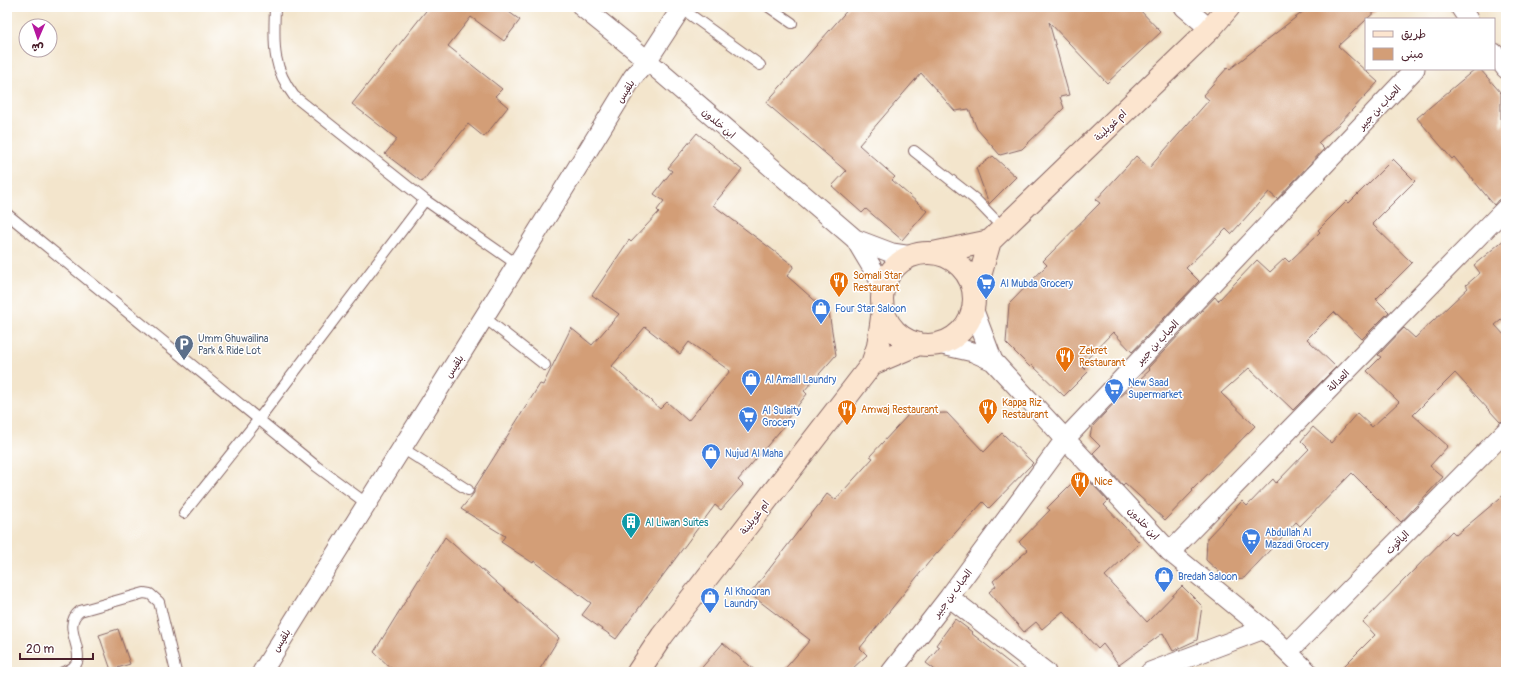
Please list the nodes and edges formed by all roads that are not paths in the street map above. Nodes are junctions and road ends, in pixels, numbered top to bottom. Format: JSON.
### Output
{"nodes":[{"id":1,"x":275,"y":7,"type":"edge"},
{"id":2,"x":582,"y":7,"type":"edge"},
{"id":3,"x":682,"y":7,"type":"edge"},
{"id":4,"x":769,"y":7,"type":"edge"},
{"id":5,"x":1184,"y":7,"type":"edge"},
{"id":6,"x":1229,"y":7,"type":"edge"},
{"id":7,"x":792,"y":23,"type":"dead end"},
{"id":8,"x":1210,"y":29,"type":"junction"},
{"id":9,"x":1495,"y":54,"type":"edge"},
{"id":10,"x":647,"y":61,"type":"junction"},
{"id":11,"x":760,"y":65,"type":"dead end"},
{"id":12,"x":1506,"y":69,"type":"edge"},
{"id":13,"x":1414,"y":70,"type":"edge"},
{"id":14,"x":914,"y":151,"type":"dead end"},
{"id":15,"x":425,"y":200,"type":"junction"},
{"id":16,"x":1506,"y":208,"type":"edge"},
{"id":17,"x":7,"y":214,"type":"edge"},
{"id":18,"x":996,"y":234,"type":"junction"},
{"id":19,"x":855,"y":239,"type":"junction"},
{"id":20,"x":922,"y":255,"type":"junction"},
{"id":21,"x":518,"y":265,"type":"junction"},
{"id":22,"x":883,"y":286,"type":"junction"},
{"id":23,"x":973,"y":302,"type":"junction"},
{"id":24,"x":883,"y":310,"type":"junction"},
{"id":25,"x":485,"y":318,"type":"junction"},
{"id":26,"x":928,"y":344,"type":"junction"},
{"id":27,"x":993,"y":361,"type":"junction"},
{"id":28,"x":872,"y":364,"type":"junction"},
{"id":29,"x":545,"y":365,"type":"dead end"},
{"id":30,"x":258,"y":420,"type":"junction"},
{"id":31,"x":1506,"y":431,"type":"edge"},
{"id":32,"x":1066,"y":438,"type":"junction"},
{"id":33,"x":402,"y":448,"type":"junction"},
{"id":34,"x":468,"y":490,"type":"dead end"},
{"id":35,"x":366,"y":503,"type":"junction"},
{"id":36,"x":184,"y":513,"type":"dead end"},
{"id":37,"x":1170,"y":552,"type":"junction"},
{"id":38,"x":949,"y":597,"type":"junction"},
{"id":39,"x":1264,"y":628,"type":"junction"},
{"id":40,"x":1288,"y":652,"type":"junction"},
{"id":41,"x":65,"y":672,"type":"edge"},
{"id":42,"x":176,"y":672,"type":"edge"},
{"id":43,"x":262,"y":672,"type":"edge"},
{"id":44,"x":638,"y":672,"type":"edge"},
{"id":45,"x":891,"y":672,"type":"edge"},
{"id":46,"x":1046,"y":672,"type":"edge"},
{"id":47,"x":1150,"y":672,"type":"edge"},
{"id":48,"x":1308,"y":672,"type":"edge"}],
"edges":[{"from":1,"to":15,"type":"lane"},
{"from":2,"to":10,"type":"street","name":"ابن خلدون"},
{"from":3,"to":10,"type":"street","name":"بلقيس"},
{"from":3,"to":11,"type":"lane"},
{"from":4,"to":7,"type":"lane"},
{"from":5,"to":8,"type":"street"},
{"from":6,"to":8,"type":"street","name":"ام غويلينة"},
{"from":8,"to":18,"type":"street","name":"ام غويلينة"},
{"from":9,"to":12,"type":"street"},
{"from":10,"to":19,"type":"street","name":"ابن خلدون"},
{"from":10,"to":21,"type":"street","name":"بلقيس"},
{"from":13,"to":32,"type":"street","name":"الحباب بن جبير"},
{"from":14,"to":18,"type":"lane"},
{"from":15,"to":21,"type":"lane"},
{"from":15,"to":30,"type":"lane"},
{"from":16,"to":37,"type":"street","name":"العدالة"},
{"from":17,"to":30,"type":"lane"},
{"from":18,"to":20,"type":"street"},
{"from":18,"to":23,"type":"street"},
{"from":19,"to":20,"type":"street","name":"ابن خلدون"},
{"from":19,"to":22,"type":"street","name":"ابن خلدون"},
{"from":20,"to":22,"type":"street"},
{"from":20,"to":23,"type":"street"},
{"from":21,"to":25,"type":"street","name":"بلقيس"},
{"from":22,"to":24,"type":"street"},
{"from":23,"to":26,"type":"street"},
{"from":23,"to":27,"type":"street","name":"ابن خلدون"},
{"from":24,"to":26,"type":"street"},
{"from":24,"to":28,"type":"street","name":"ام غويلينة"},
{"from":25,"to":29,"type":"lane"},
{"from":25,"to":33,"type":"street","name":"بلقيس"},
{"from":26,"to":27,"type":"street","name":"ابن خلدون"},
{"from":26,"to":28,"type":"street","name":"ام غويلينة"},
{"from":27,"to":32,"type":"street","name":"ابن خلدون"},
{"from":28,"to":44,"type":"street","name":"ام غويلينة"},
{"from":30,"to":35,"type":"lane"},
{"from":30,"to":36,"type":"lane"},
{"from":31,"to":40,"type":"street","name":"الياقوت"},
{"from":32,"to":37,"type":"street","name":"ابن خلدون"},
{"from":32,"to":38,"type":"street","name":"الحباب بن جبير"},
{"from":33,"to":34,"type":"lane"},
{"from":33,"to":35,"type":"street","name":"بلقيس"},
{"from":35,"to":43,"type":"street","name":"بلقيس"},
{"from":37,"to":39,"type":"street","name":"ابن خلدون"},
{"from":38,"to":45,"type":"street","name":"الحباب بن جبير"},
{"from":38,"to":46,"type":"street"},
{"from":39,"to":40,"type":"street","name":"ابن خلدون"},
{"from":39,"to":47,"type":"street"},
{"from":40,"to":48,"type":"street","name":"ابن خلدون"},
{"from":41,"to":42,"type":"lane"}]}
